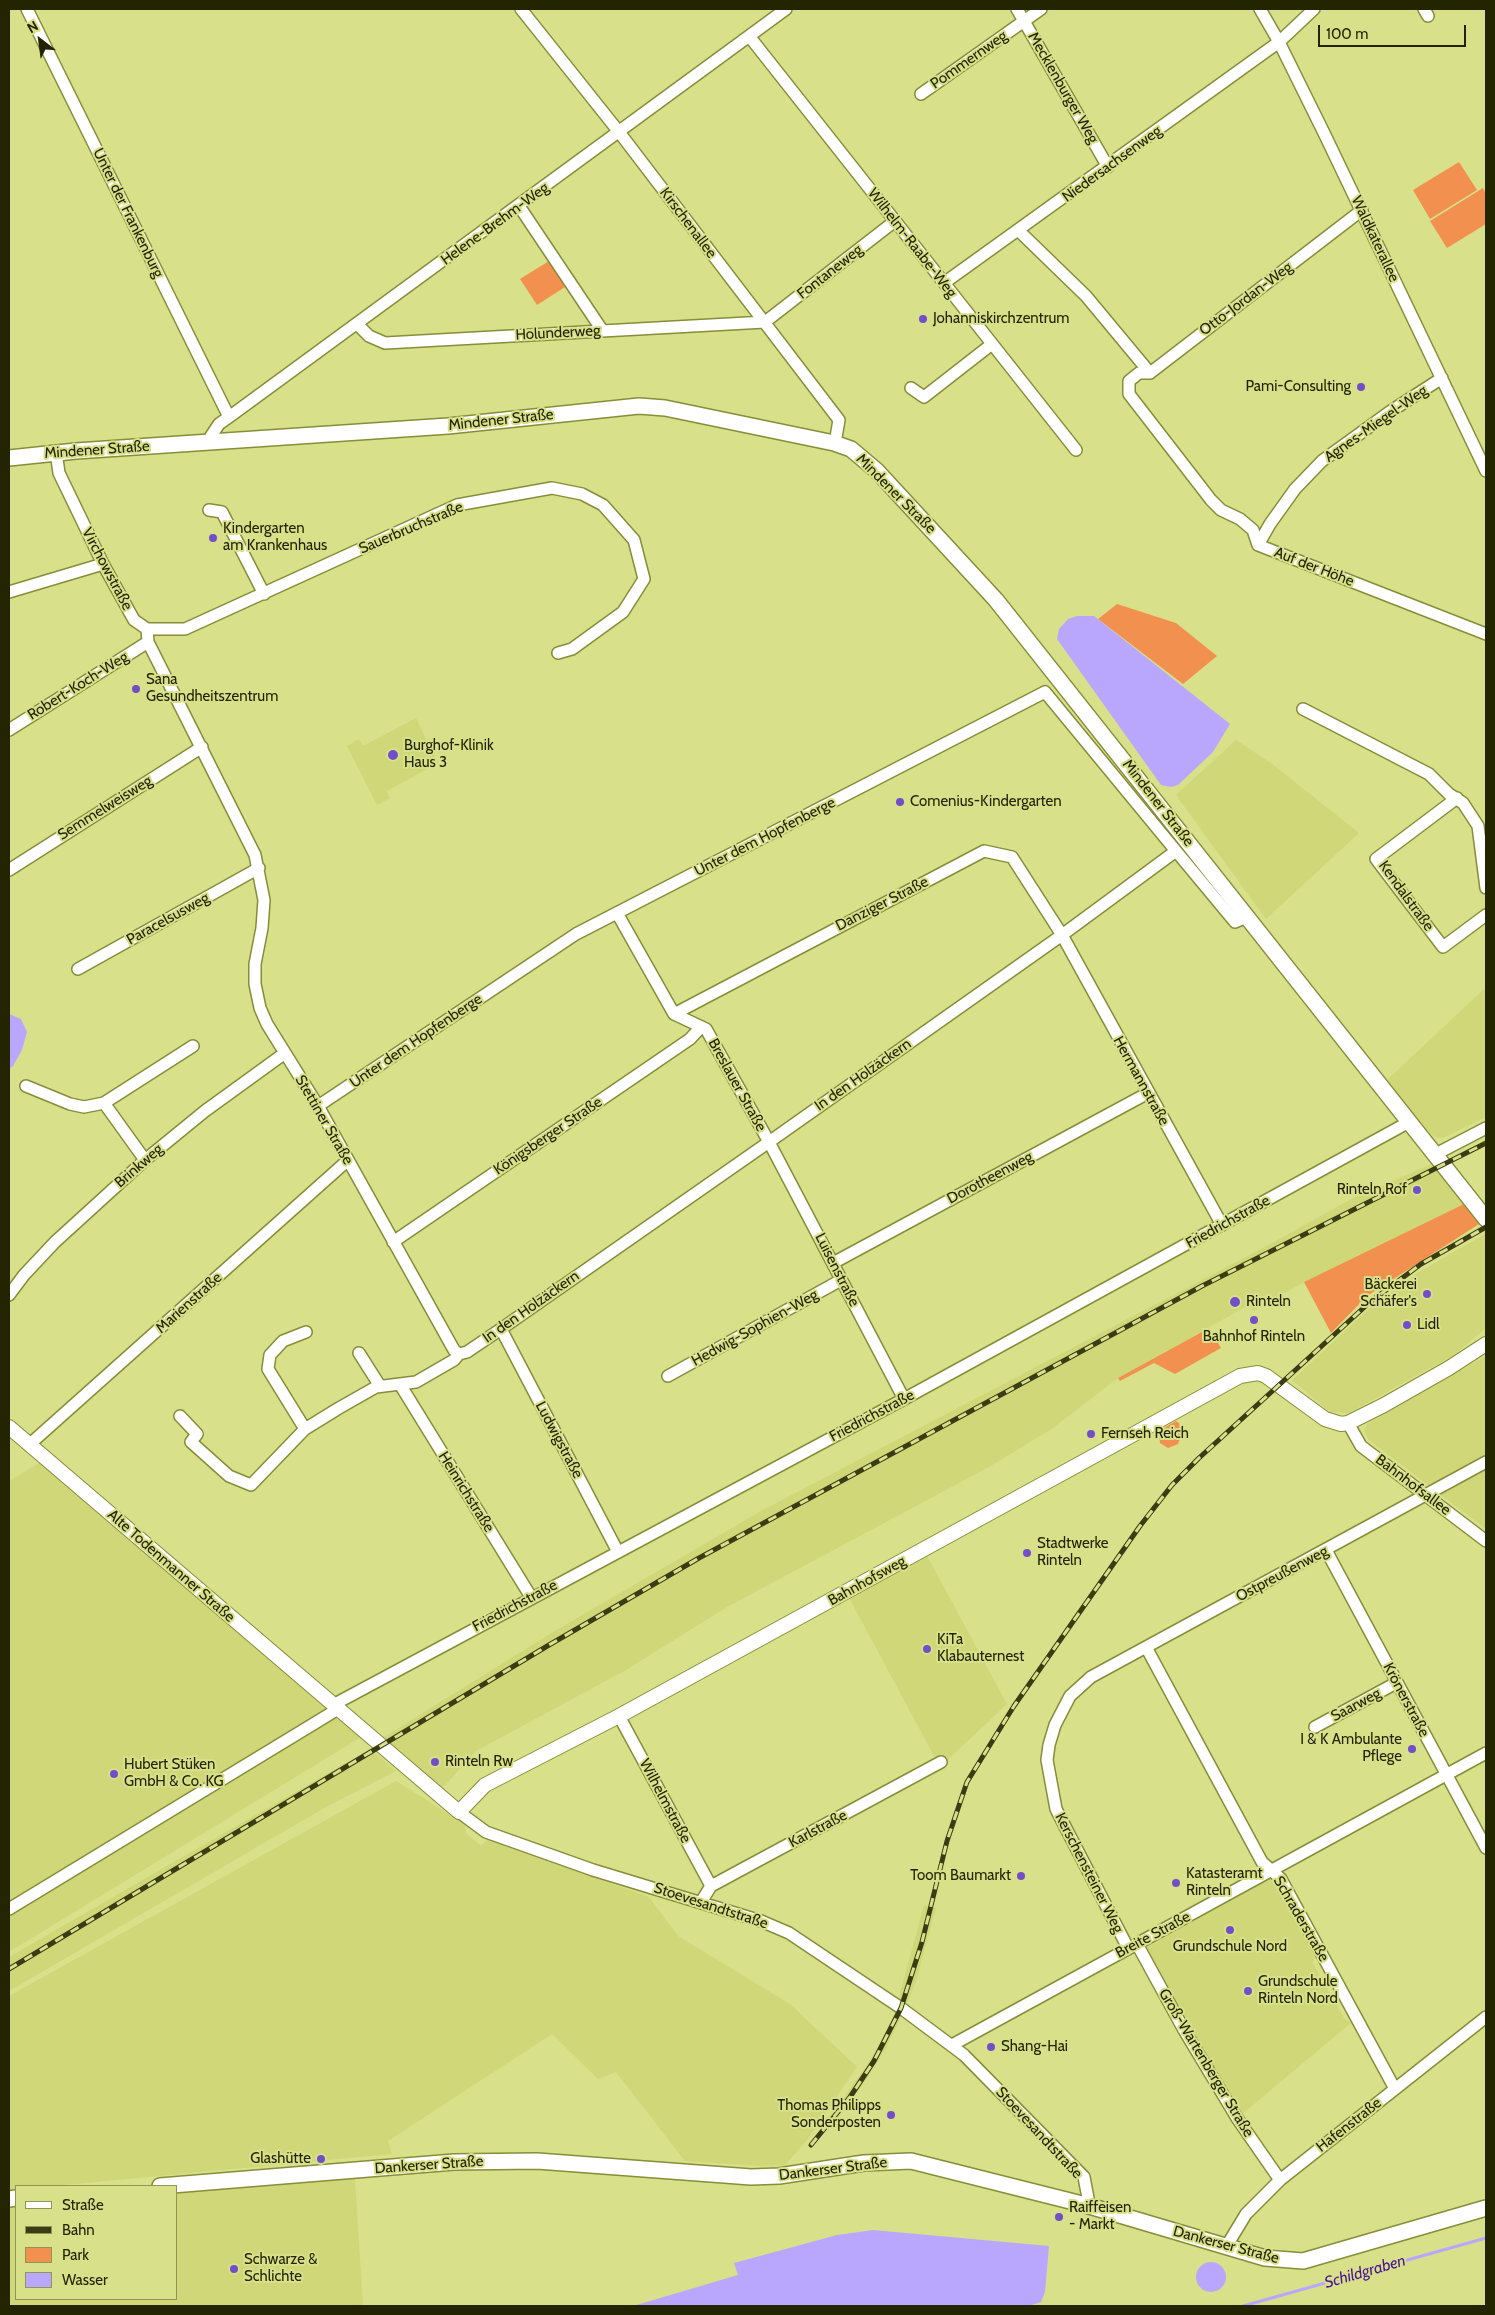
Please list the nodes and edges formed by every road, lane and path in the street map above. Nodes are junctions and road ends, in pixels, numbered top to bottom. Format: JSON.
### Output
{"nodes":[{"id":1,"x":28,"y":9,"type":"edge"},
{"id":2,"x":521,"y":9,"type":"edge"},
{"id":3,"x":786,"y":9,"type":"edge"},
{"id":4,"x":1017,"y":9,"type":"edge"},
{"id":5,"x":1041,"y":9,"type":"edge"},
{"id":6,"x":1260,"y":9,"type":"edge"},
{"id":7,"x":1314,"y":9,"type":"edge"},
{"id":8,"x":1024,"y":21,"type":"junction"},
{"id":9,"x":749,"y":36,"type":"junction"},
{"id":10,"x":1279,"y":42,"type":"junction"},
{"id":11,"x":921,"y":94,"type":"dead end"},
{"id":12,"x":619,"y":132,"type":"junction"},
{"id":13,"x":1108,"y":167,"type":"junction"},
{"id":14,"x":519,"y":206,"type":"junction"},
{"id":15,"x":1362,"y":210,"type":"junction"},
{"id":16,"x":894,"y":221,"type":"junction"},
{"id":17,"x":1020,"y":231,"type":"junction"},
{"id":18,"x":944,"y":283,"type":"junction"},
{"id":19,"x":765,"y":322,"type":"junction"},
{"id":20,"x":358,"y":324,"type":"junction"},
{"id":21,"x":602,"y":330,"type":"junction"},
{"id":22,"x":992,"y":344,"type":"junction"},
{"id":23,"x":1150,"y":372,"type":"junction"},
{"id":24,"x":1442,"y":378,"type":"junction"},
{"id":25,"x":1129,"y":381,"type":"joint"},
{"id":26,"x":911,"y":388,"type":"dead end"},
{"id":27,"x":229,"y":417,"type":"junction"},
{"id":28,"x":211,"y":443,"type":"junction"},
{"id":29,"x":834,"y":443,"type":"junction"},
{"id":30,"x":1076,"y":450,"type":"dead end"},
{"id":31,"x":56,"y":452,"type":"junction"},
{"id":32,"x":9,"y":458,"type":"edge"},
{"id":33,"x":1486,"y":471,"type":"edge"},
{"id":34,"x":209,"y":510,"type":"dead end"},
{"id":35,"x":1258,"y":545,"type":"junction"},
{"id":36,"x":103,"y":564,"type":"junction"},
{"id":37,"x":9,"y":592,"type":"edge"},
{"id":38,"x":264,"y":594,"type":"junction"},
{"id":39,"x":147,"y":629,"type":"junction"},
{"id":40,"x":1486,"y":634,"type":"edge"},
{"id":41,"x":148,"y":642,"type":"junction"},
{"id":42,"x":558,"y":653,"type":"dead end"},
{"id":43,"x":1303,"y":709,"type":"dead end"},
{"id":44,"x":9,"y":730,"type":"edge"},
{"id":45,"x":202,"y":747,"type":"junction"},
{"id":46,"x":1458,"y":798,"type":"junction"},
{"id":47,"x":1176,"y":851,"type":"junction"},
{"id":48,"x":259,"y":868,"type":"junction"},
{"id":49,"x":9,"y":870,"type":"edge"},
{"id":50,"x":1486,"y":888,"type":"edge"},
{"id":51,"x":617,"y":913,"type":"junction"},
{"id":52,"x":1486,"y":915,"type":"edge"},
{"id":53,"x":1247,"y":917,"type":"junction"},
{"id":54,"x":1062,"y":935,"type":"junction"},
{"id":55,"x":78,"y":969,"type":"dead end"},
{"id":56,"x":674,"y":1014,"type":"junction"},
{"id":57,"x":701,"y":1027,"type":"junction"},
{"id":58,"x":193,"y":1046,"type":"dead end"},
{"id":59,"x":285,"y":1053,"type":"junction"},
{"id":60,"x":26,"y":1086,"type":"dead end"},
{"id":61,"x":1148,"y":1093,"type":"junction"},
{"id":62,"x":104,"y":1103,"type":"junction"},
{"id":63,"x":318,"y":1106,"type":"junction"},
{"id":64,"x":1409,"y":1122,"type":"junction"},
{"id":65,"x":1486,"y":1128,"type":"edge"},
{"id":66,"x":769,"y":1142,"type":"junction"},
{"id":67,"x":1436,"y":1154,"type":"junction"},
{"id":68,"x":145,"y":1160,"type":"junction"},
{"id":69,"x":347,"y":1162,"type":"junction"},
{"id":70,"x":1486,"y":1219,"type":"edge"},
{"id":71,"x":1222,"y":1225,"type":"junction"},
{"id":72,"x":393,"y":1242,"type":"junction"},
{"id":73,"x":833,"y":1263,"type":"junction"},
{"id":74,"x":841,"y":1280,"type":"junction"},
{"id":75,"x":9,"y":1295,"type":"edge"},
{"id":76,"x":501,"y":1329,"type":"junction"},
{"id":77,"x":306,"y":1332,"type":"dead end"},
{"id":78,"x":1486,"y":1344,"type":"edge"},
{"id":79,"x":359,"y":1353,"type":"dead end"},
{"id":80,"x":459,"y":1354,"type":"junction"},
{"id":81,"x":668,"y":1376,"type":"dead end"},
{"id":82,"x":380,"y":1386,"type":"junction"},
{"id":83,"x":402,"y":1386,"type":"junction"},
{"id":84,"x":904,"y":1399,"type":"junction"},
{"id":85,"x":180,"y":1416,"type":"dead end"},
{"id":86,"x":1348,"y":1424,"type":"junction"},
{"id":87,"x":9,"y":1427,"type":"edge"},
{"id":88,"x":305,"y":1430,"type":"junction"},
{"id":89,"x":30,"y":1444,"type":"junction"},
{"id":90,"x":1486,"y":1462,"type":"edge"},
{"id":91,"x":1426,"y":1496,"type":"junction"},
{"id":92,"x":1486,"y":1541,"type":"edge"},
{"id":93,"x":1326,"y":1550,"type":"junction"},
{"id":94,"x":618,"y":1552,"type":"junction"},
{"id":95,"x":531,"y":1597,"type":"junction"},
{"id":96,"x":1146,"y":1647,"type":"junction"},
{"id":97,"x":1396,"y":1683,"type":"junction"},
{"id":98,"x":1079,"y":1686,"type":"joint"},
{"id":99,"x":335,"y":1707,"type":"junction"},
{"id":100,"x":619,"y":1716,"type":"junction"},
{"id":101,"x":1315,"y":1727,"type":"dead end"},
{"id":102,"x":1486,"y":1754,"type":"edge"},
{"id":103,"x":940,"y":1762,"type":"dead end"},
{"id":104,"x":1446,"y":1775,"type":"junction"},
{"id":105,"x":459,"y":1812,"type":"junction"},
{"id":106,"x":1486,"y":1848,"type":"edge"},
{"id":107,"x":1272,"y":1870,"type":"junction"},
{"id":108,"x":711,"y":1886,"type":"junction"},
{"id":109,"x":701,"y":1902,"type":"junction"},
{"id":110,"x":9,"y":1909,"type":"edge"},
{"id":111,"x":1133,"y":1946,"type":"junction"},
{"id":112,"x":1486,"y":2018,"type":"edge"},
{"id":113,"x":952,"y":2045,"type":"junction"},
{"id":114,"x":1395,"y":2089,"type":"junction"},
{"id":115,"x":1280,"y":2180,"type":"junction"},
{"id":116,"x":173,"y":2185,"type":"edge"},
{"id":117,"x":1086,"y":2205,"type":"junction"},
{"id":118,"x":1486,"y":2208,"type":"edge"},
{"id":119,"x":1226,"y":2247,"type":"junction"}],
"edges":[{"from":1,"to":27,"type":"street","name":"Unter der Frankenburg"},
{"from":2,"to":12,"type":"street","name":"Kirschenallee"},
{"from":3,"to":9,"type":"street","name":"Helene-Brehm-Weg"},
{"from":4,"to":8,"type":"street","name":"Mecklenburger Weg"},
{"from":5,"to":8,"type":"street","name":"Pommernweg"},
{"from":6,"to":10,"type":"street","name":"Waldkaterallee"},
{"from":7,"to":10,"type":"street","name":"Niedersachsenweg"},
{"from":8,"to":11,"type":"street","name":"Pommernweg"},
{"from":8,"to":13,"type":"street","name":"Mecklenburger Weg"},
{"from":9,"to":12,"type":"street","name":"Helene-Brehm-Weg"},
{"from":9,"to":16,"type":"street","name":"Wilhelm-Raabe-Weg"},
{"from":10,"to":13,"type":"street","name":"Niedersachsenweg"},
{"from":10,"to":15,"type":"street","name":"Waldkaterallee"},
{"from":12,"to":14,"type":"street","name":"Helene-Brehm-Weg"},
{"from":12,"to":19,"type":"street","name":"Kirschenallee"},
{"from":13,"to":17,"type":"street","name":"Niedersachsenweg"},
{"from":14,"to":20,"type":"street","name":"Helene-Brehm-Weg"},
{"from":14,"to":21,"type":"street"},
{"from":15,"to":23,"type":"street","name":"Otto-Jordan-Weg"},
{"from":15,"to":24,"type":"street","name":"Waldkaterallee"},
{"from":16,"to":18,"type":"street","name":"Wilhelm-Raabe-Weg"},
{"from":16,"to":19,"type":"street","name":"Fontaneweg"},
{"from":17,"to":18,"type":"street","name":"Niedersachsenweg"},
{"from":17,"to":23,"type":"street"},
{"from":18,"to":22,"type":"street","name":"Wilhelm-Raabe-Weg"},
{"from":19,"to":21,"type":"street","name":"Holunderweg"},
{"from":19,"to":29,"type":"street","name":"Kirschenallee"},
{"from":20,"to":21,"type":"street","name":"Holunderweg"},
{"from":20,"to":27,"type":"street","name":"Helene-Brehm-Weg"},
{"from":22,"to":26,"type":"street"},
{"from":22,"to":30,"type":"street","name":"Wilhelm-Raabe-Weg"},
{"from":23,"to":25,"type":"street","name":"Otto-Jordan-Weg"},
{"from":24,"to":33,"type":"street","name":"Waldkaterallee"},
{"from":24,"to":35,"type":"street","name":"Agnes-Miegel-Weg"},
{"from":25,"to":35,"type":"street","name":"Auf der Höhe"},
{"from":27,"to":28,"type":"street","name":"Helene-Brehm-Weg"},
{"from":28,"to":29,"type":"main road","name":"Mindener Straße"},
{"from":28,"to":31,"type":"main road","name":"Mindener Straße"},
{"from":29,"to":53,"type":"main road","name":"Mindener Straße"},
{"from":31,"to":32,"type":"main road","name":"Mindener Straße"},
{"from":31,"to":36,"type":"street","name":"Virchowstraße"},
{"from":34,"to":38,"type":"street"},
{"from":35,"to":40,"type":"street","name":"Auf der Höhe"},
{"from":36,"to":37,"type":"street"},
{"from":36,"to":39,"type":"street","name":"Virchowstraße"},
{"from":38,"to":39,"type":"street","name":"Sauerbruchstraße"},
{"from":38,"to":42,"type":"street","name":"Sauerbruchstraße"},
{"from":39,"to":41,"type":"street"},
{"from":41,"to":44,"type":"street","name":"Robert-Koch-Weg"},
{"from":41,"to":45,"type":"street"},
{"from":43,"to":46,"type":"street"},
{"from":45,"to":48,"type":"street"},
{"from":45,"to":49,"type":"street","name":"Semmelweisweg"},
{"from":46,"to":50,"type":"street"},
{"from":46,"to":52,"type":"street","name":"Kendalstraße"},
{"from":47,"to":51,"type":"street","name":"Unter dem Hopfenberge"},
{"from":47,"to":53,"type":"street"},
{"from":47,"to":54,"type":"street","name":"In den Holzäckern"},
{"from":48,"to":55,"type":"street","name":"Paracelsusweg"},
{"from":48,"to":59,"type":"street","name":"Stettiner Straße"},
{"from":51,"to":56,"type":"street"},
{"from":51,"to":63,"type":"street","name":"Unter dem Hopfenberge"},
{"from":53,"to":64,"type":"main road","name":"Mindener Straße"},
{"from":54,"to":56,"type":"street","name":"Danziger Straße"},
{"from":54,"to":61,"type":"street","name":"Hermannstraße"},
{"from":54,"to":66,"type":"street","name":"In den Holzäckern"},
{"from":56,"to":57,"type":"street","name":"Breslauer Straße"},
{"from":57,"to":66,"type":"street","name":"Breslauer Straße"},
{"from":57,"to":72,"type":"street","name":"Königsberger Straße"},
{"from":58,"to":62,"type":"street"},
{"from":59,"to":63,"type":"street","name":"Stettiner Straße"},
{"from":59,"to":68,"type":"street","name":"Brinkweg"},
{"from":60,"to":62,"type":"street"},
{"from":61,"to":71,"type":"street","name":"Hermannstraße"},
{"from":61,"to":73,"type":"street","name":"Dorotheenweg"},
{"from":62,"to":68,"type":"street"},
{"from":63,"to":69,"type":"street","name":"Stettiner Straße"},
{"from":64,"to":67,"type":"main road","name":"Mindener Straße"},
{"from":64,"to":71,"type":"street","name":"Friedrichstraße"},
{"from":65,"to":67,"type":"street"},
{"from":66,"to":73,"type":"street","name":"Luisenstraße"},
{"from":66,"to":76,"type":"street","name":"In den Holzäckern"},
{"from":67,"to":70,"type":"main road","name":"Mindener Straße"},
{"from":68,"to":75,"type":"street","name":"Brinkweg"},
{"from":69,"to":72,"type":"street","name":"Stettiner Straße"},
{"from":69,"to":89,"type":"street","name":"Marienstraße"},
{"from":71,"to":84,"type":"street","name":"Friedrichstraße"},
{"from":72,"to":80,"type":"street","name":"Stettiner Straße"},
{"from":73,"to":74,"type":"street","name":"Luisenstraße"},
{"from":74,"to":81,"type":"street","name":"Hedwig-Sophien-Weg"},
{"from":74,"to":84,"type":"street","name":"Luisenstraße"},
{"from":76,"to":80,"type":"street","name":"In den Holzäckern"},
{"from":76,"to":94,"type":"street","name":"Ludwigstraße"},
{"from":77,"to":88,"type":"street"},
{"from":78,"to":86,"type":"street"},
{"from":79,"to":82,"type":"street"},
{"from":80,"to":83,"type":"street","name":"In den Holzäckern"},
{"from":82,"to":83,"type":"street"},
{"from":82,"to":88,"type":"street"},
{"from":83,"to":95,"type":"street","name":"Heinrichstraße"},
{"from":84,"to":94,"type":"street","name":"Friedrichstraße"},
{"from":85,"to":88,"type":"street"},
{"from":86,"to":91,"type":"street","name":"Bahnhofsallee"},
{"from":86,"to":100,"type":"street","name":"Bahnhofsweg"},
{"from":87,"to":89,"type":"street","name":"Alte Todenmanner Straße"},
{"from":89,"to":99,"type":"street","name":"Alte Todenmanner Straße"},
{"from":90,"to":91,"type":"street","name":"Ostpreußenweg"},
{"from":91,"to":92,"type":"street","name":"Bahnhofsallee"},
{"from":91,"to":93,"type":"street","name":"Ostpreußenweg"},
{"from":93,"to":96,"type":"street","name":"Ostpreußenweg"},
{"from":93,"to":97,"type":"street","name":"Krönerstraße"},
{"from":94,"to":95,"type":"street","name":"Friedrichstraße"},
{"from":95,"to":99,"type":"street","name":"Friedrichstraße"},
{"from":96,"to":98,"type":"street","name":"Ostpreußenweg"},
{"from":96,"to":107,"type":"street","name":"Schraderstraße"},
{"from":97,"to":101,"type":"street","name":"Saarweg"},
{"from":97,"to":104,"type":"street","name":"Krönerstraße"},
{"from":98,"to":111,"type":"street","name":"Kerschensteiner Weg"},
{"from":99,"to":105,"type":"street","name":"Stoevesandtstraße"},
{"from":99,"to":110,"type":"street","name":"Friedrichstraße"},
{"from":100,"to":105,"type":"street","name":"Bahnhofsweg"},
{"from":100,"to":108,"type":"street","name":"Wilhelmstraße"},
{"from":102,"to":104,"type":"street","name":"Breite Straße"},
{"from":103,"to":108,"type":"street","name":"Karlstraße"},
{"from":104,"to":106,"type":"street","name":"Krönerstraße"},
{"from":104,"to":107,"type":"street","name":"Breite Straße"},
{"from":105,"to":109,"type":"street","name":"Stoevesandtstraße"},
{"from":107,"to":111,"type":"street","name":"Breite Straße"},
{"from":107,"to":114,"type":"street","name":"Schraderstraße"},
{"from":108,"to":109,"type":"street","name":"Karlstraße"},
{"from":109,"to":113,"type":"street","name":"Stoevesandtstraße"},
{"from":111,"to":113,"type":"street","name":"Breite Straße"},
{"from":111,"to":115,"type":"street","name":"Groß-Wartenberger Straße"},
{"from":112,"to":114,"type":"street","name":"Hafenstraße"},
{"from":113,"to":117,"type":"street","name":"Stoevesandtstraße"},
{"from":114,"to":115,"type":"street","name":"Hafenstraße"},
{"from":115,"to":119,"type":"street","name":"Hafenstraße"},
{"from":116,"to":117,"type":"main road","name":"Dankerser Straße"},
{"from":117,"to":119,"type":"main road","name":"Dankerser Straße"},
{"from":118,"to":119,"type":"main road","name":"Dankerser Straße"}]}
